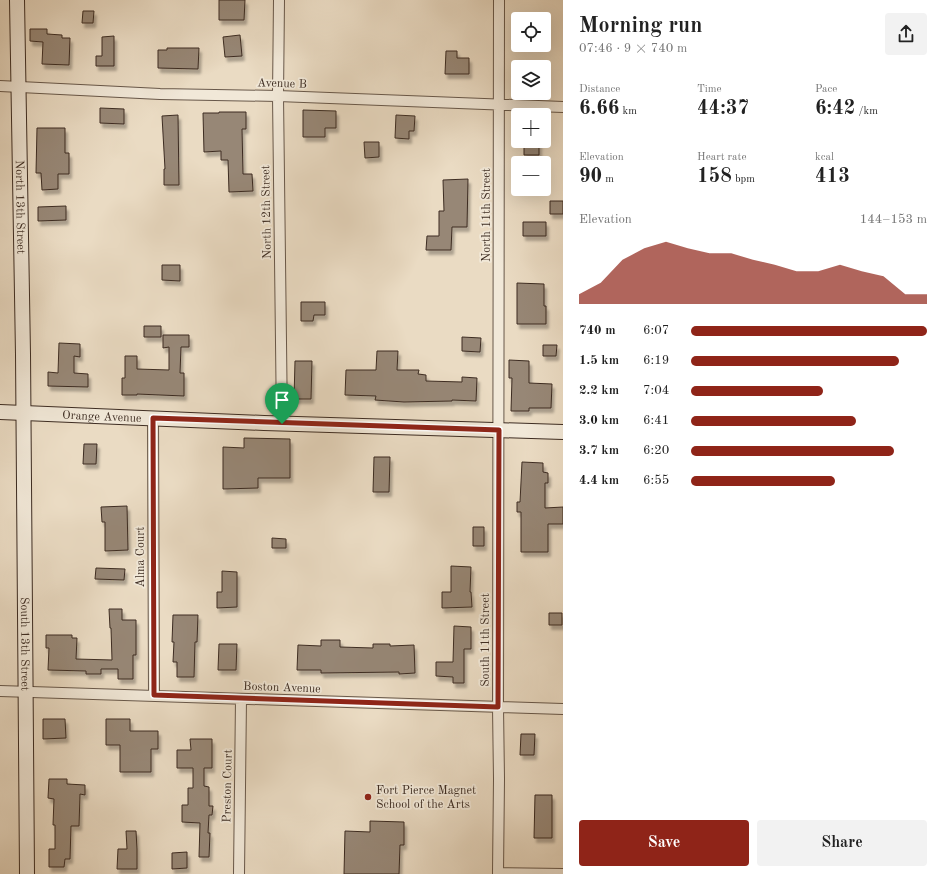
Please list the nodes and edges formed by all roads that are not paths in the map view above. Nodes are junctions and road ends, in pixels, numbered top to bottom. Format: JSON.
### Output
{"nodes":[{"id":1,"x":17,"y":0,"type":"edge"},
{"id":2,"x":279,"y":0,"type":"edge"},
{"id":3,"x":499,"y":0,"type":"edge"},
{"id":4,"x":0,"y":86,"type":"edge"},
{"id":5,"x":19,"y":86,"type":"junction"},
{"id":6,"x":278,"y":96,"type":"junction"},
{"id":7,"x":499,"y":105,"type":"junction"},
{"id":8,"x":563,"y":107,"type":"edge"},
{"id":9,"x":0,"y":412,"type":"edge"},
{"id":10,"x":24,"y":414,"type":"junction"},
{"id":11,"x":153,"y":418,"type":"junction"},
{"id":12,"x":282,"y":424,"type":"junction"},
{"id":13,"x":499,"y":430,"type":"junction"},
{"id":14,"x":563,"y":432,"type":"edge"},
{"id":15,"x":0,"y":691,"type":"edge"},
{"id":16,"x":26,"y":692,"type":"junction"},
{"id":17,"x":154,"y":695,"type":"junction"},
{"id":18,"x":241,"y":699,"type":"junction"},
{"id":19,"x":498,"y":707,"type":"junction"},
{"id":20,"x":563,"y":709,"type":"edge"},
{"id":21,"x":498,"y":873,"type":"edge"},
{"id":22,"x":27,"y":874,"type":"edge"},
{"id":23,"x":240,"y":874,"type":"edge"},
{"id":24,"x":563,"y":874,"type":"edge"}],
"edges":[{"from":1,"to":5,"type":"street","name":"North 13th Street"},
{"from":2,"to":6,"type":"street","name":"North 12th Street"},
{"from":3,"to":7,"type":"street","name":"North 11th Street"},
{"from":4,"to":5,"type":"street","name":"Avenue B"},
{"from":5,"to":6,"type":"street","name":"Avenue B"},
{"from":5,"to":10,"type":"street","name":"North 13th Street"},
{"from":6,"to":7,"type":"street","name":"Avenue B"},
{"from":6,"to":12,"type":"street","name":"North 12th Street"},
{"from":7,"to":8,"type":"street","name":"Avenue B"},
{"from":7,"to":13,"type":"street","name":"North 11th Street"},
{"from":9,"to":10,"type":"street","name":"Orange Avenue"},
{"from":10,"to":11,"type":"street","name":"Orange Avenue"},
{"from":10,"to":16,"type":"street","name":"South 13th Street"},
{"from":11,"to":12,"type":"street","name":"Orange Avenue"},
{"from":11,"to":17,"type":"street","name":"Alma Court"},
{"from":12,"to":13,"type":"street","name":"Orange Avenue"},
{"from":13,"to":14,"type":"street","name":"Orange Avenue"},
{"from":13,"to":19,"type":"street","name":"South 11th Street"},
{"from":15,"to":16,"type":"street","name":"Boston Avenue"},
{"from":16,"to":17,"type":"street","name":"Boston Avenue"},
{"from":16,"to":22,"type":"street","name":"South 13th Street"},
{"from":17,"to":18,"type":"street","name":"Boston Avenue"},
{"from":18,"to":19,"type":"street","name":"Boston Avenue"},
{"from":18,"to":23,"type":"street","name":"Preston Court"},
{"from":19,"to":20,"type":"street","name":"Boston Avenue"},
{"from":19,"to":21,"type":"street","name":"South 11th Street"},
{"from":21,"to":24,"type":"street"}]}
